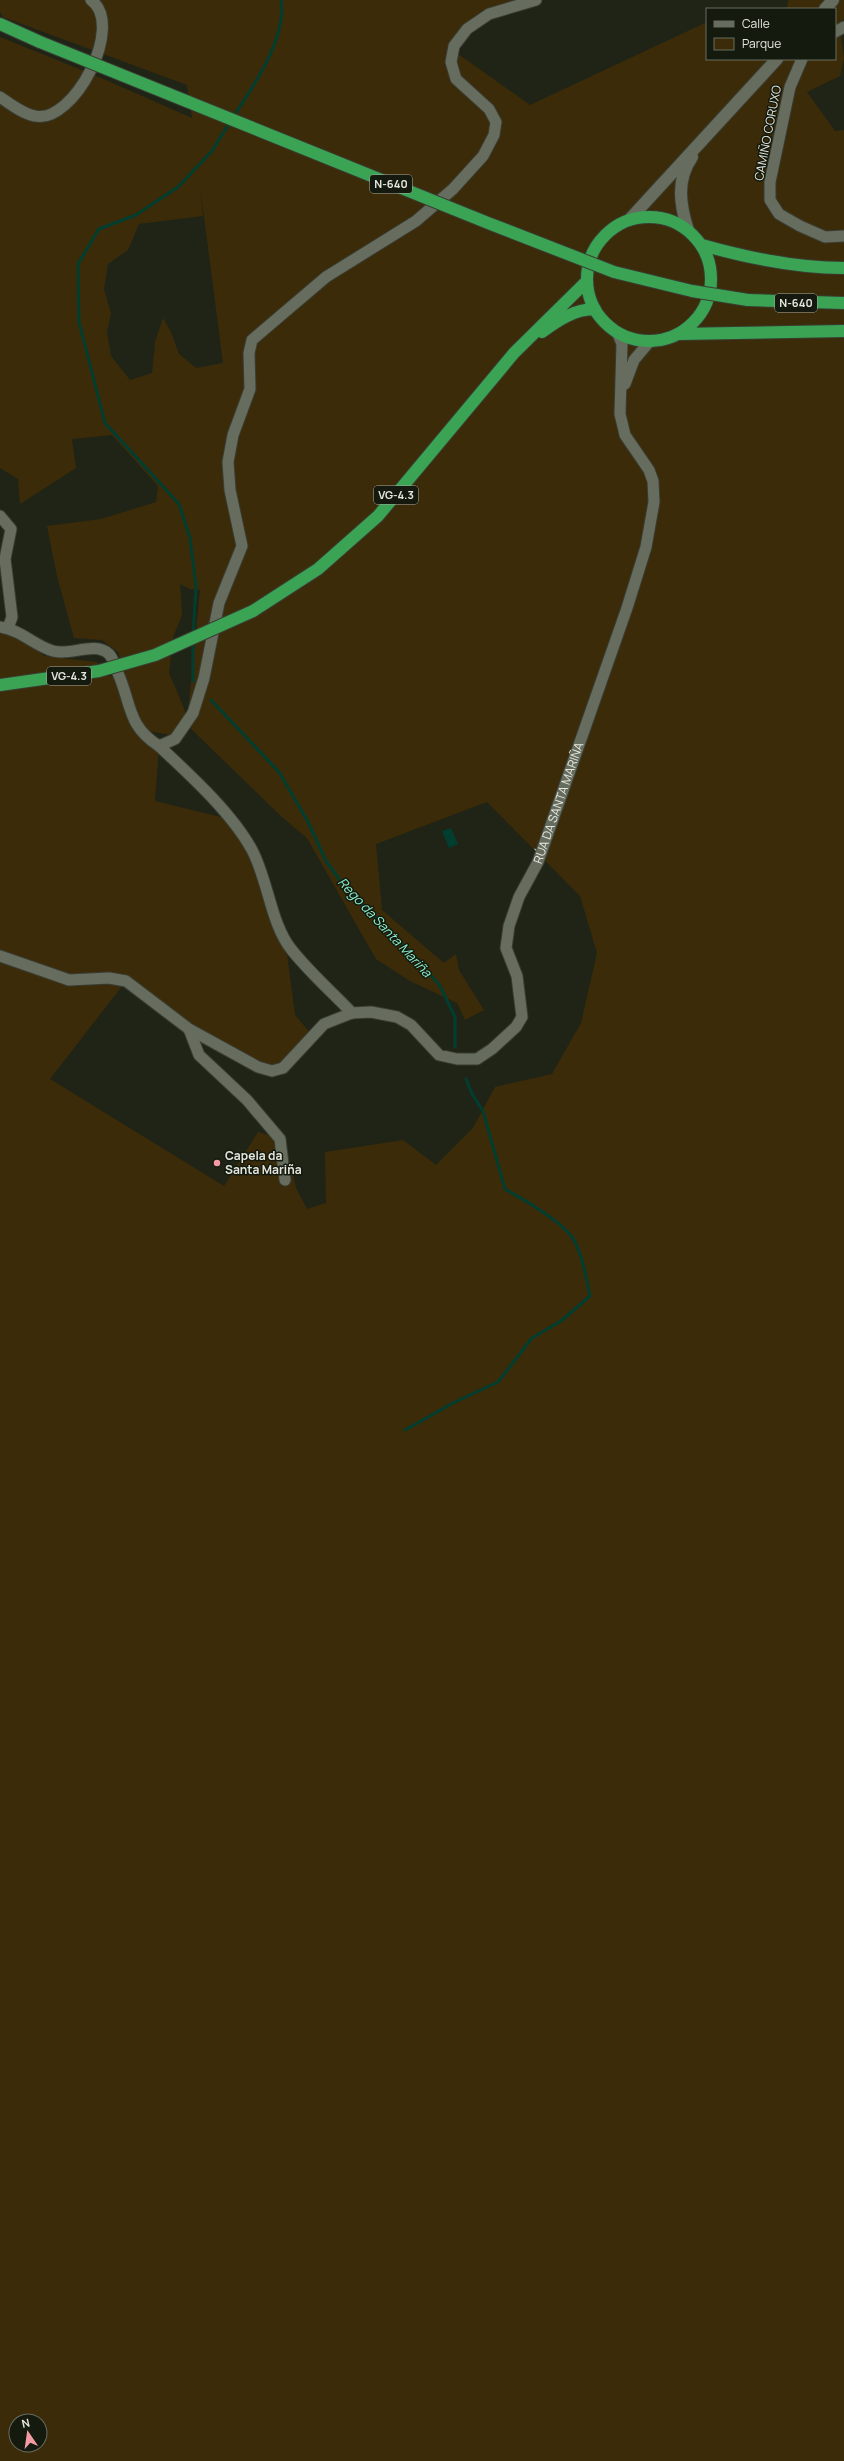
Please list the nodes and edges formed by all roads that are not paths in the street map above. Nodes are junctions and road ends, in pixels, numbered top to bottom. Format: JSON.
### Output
{"nodes":[{"id":1,"x":91,"y":0,"type":"edge"},
{"id":2,"x":536,"y":0,"type":"edge"},
{"id":3,"x":833,"y":0,"type":"edge"},
{"id":4,"x":826,"y":8,"type":"edge"},
{"id":5,"x":0,"y":24,"type":"edge"},
{"id":6,"x":776,"y":60,"type":"edge"},
{"id":7,"x":802,"y":60,"type":"edge"},
{"id":8,"x":0,"y":97,"type":"edge"},
{"id":9,"x":705,"y":138,"type":"junction"},
{"id":10,"x":629,"y":220,"type":"junction"},
{"id":11,"x":688,"y":230,"type":"junction"},
{"id":12,"x":844,"y":236,"type":"edge"},
{"id":13,"x":702,"y":245,"type":"junction"},
{"id":14,"x":844,"y":268,"type":"edge"},
{"id":15,"x":587,"y":281,"type":"junction"},
{"id":16,"x":844,"y":303,"type":"edge"},
{"id":17,"x":595,"y":309,"type":"junction"},
{"id":18,"x":844,"y":330,"type":"edge"},
{"id":19,"x":617,"y":332,"type":"junction"},
{"id":20,"x":679,"y":334,"type":"junction"},
{"id":21,"x":650,"y":341,"type":"junction"},
{"id":22,"x":514,"y":353,"type":"junction"},
{"id":23,"x":621,"y":398,"type":"junction"},
{"id":24,"x":0,"y":516,"type":"edge"},
{"id":25,"x":4,"y":628,"type":"edge"},
{"id":26,"x":0,"y":680,"type":"edge"},
{"id":27,"x":39,"y":681,"type":"junction"},
{"id":28,"x":0,"y":685,"type":"edge"},
{"id":29,"x":0,"y":692,"type":"edge"},
{"id":30,"x":159,"y":746,"type":"junction"},
{"id":31,"x":0,"y":956,"type":"edge"},
{"id":32,"x":352,"y":1013,"type":"junction"},
{"id":33,"x":189,"y":1029,"type":"junction"},
{"id":34,"x":285,"y":1180,"type":"dead end"}],
"edges":[{"from":1,"to":8,"type":"street"},
{"from":2,"to":30,"type":"street"},
{"from":3,"to":4,"type":"street"},
{"from":5,"to":16,"type":"highway","number":"N-640","bridge":true},
{"from":6,"to":9,"type":"street"},
{"from":7,"to":12,"type":"street","name":"CAMIÑO CORUXO"},
{"from":9,"to":10,"type":"street"},
{"from":9,"to":11,"type":"street"},
{"from":10,"to":11,"type":"highway"},
{"from":10,"to":15,"type":"highway"},
{"from":11,"to":13,"type":"highway"},
{"from":13,"to":14,"type":"highway"},
{"from":13,"to":20,"type":"highway"},
{"from":15,"to":17,"type":"highway"},
{"from":15,"to":22,"type":"highway","number":"VG-4.3"},
{"from":17,"to":19,"type":"highway"},
{"from":17,"to":22,"type":"highway","number":"VG-4.3"},
{"from":18,"to":20,"type":"highway"},
{"from":19,"to":21,"type":"highway"},
{"from":19,"to":23,"type":"street","name":"RÚA DA SANTA MARIÑA"},
{"from":20,"to":21,"type":"highway"},
{"from":21,"to":23,"type":"street","name":"RÚA DA SANTA MARIÑA"},
{"from":22,"to":27,"type":"highway","number":"VG-4.3","bridge":true},
{"from":23,"to":32,"type":"street","name":"RÚA DA SANTA MARIÑA"},
{"from":24,"to":25,"type":"street"},
{"from":25,"to":30,"type":"street"},
{"from":26,"to":27,"type":"highway"},
{"from":27,"to":28,"type":"highway","number":"VG-4.3"},
{"from":27,"to":29,"type":"highway"},
{"from":30,"to":32,"type":"street"},
{"from":31,"to":33,"type":"street","name":"RÚA DA SANTA MARIÑA"},
{"from":32,"to":33,"type":"street","name":"RÚA DA SANTA MARIÑA"},
{"from":33,"to":34,"type":"street"}]}
